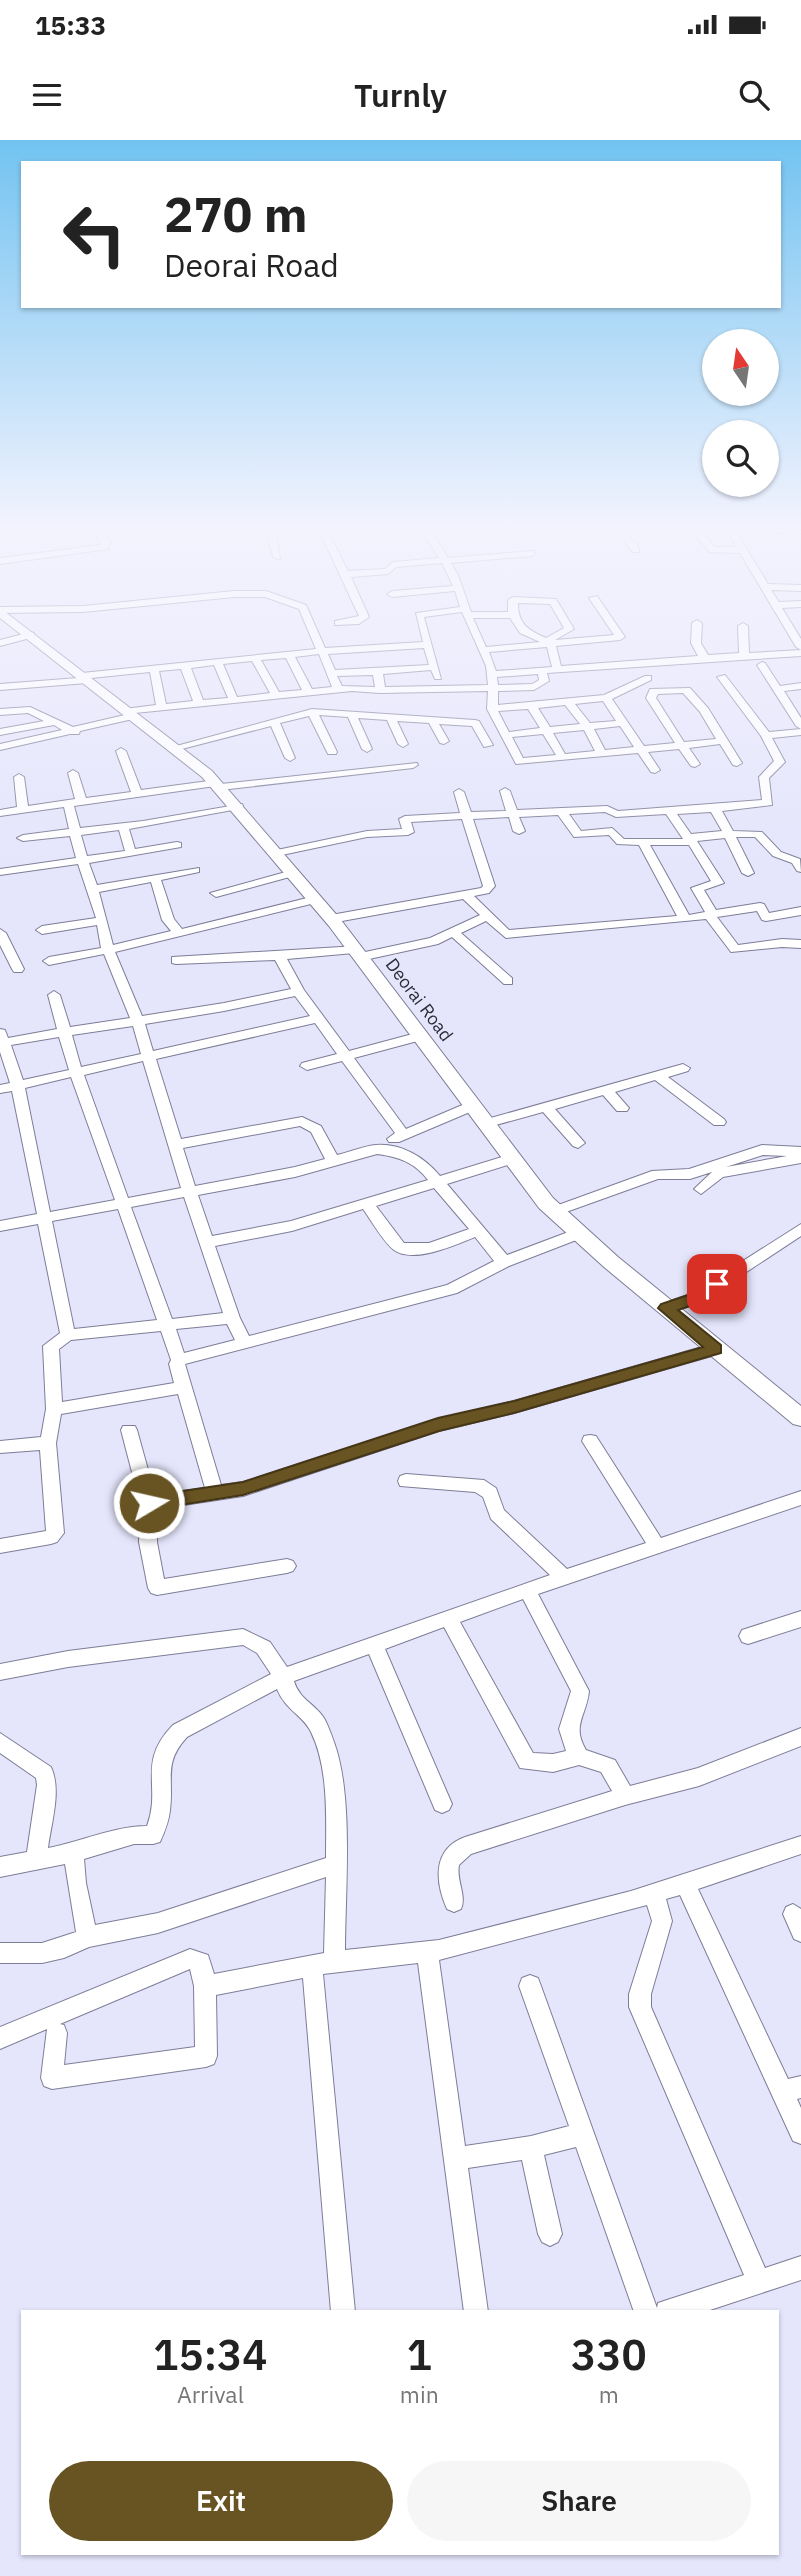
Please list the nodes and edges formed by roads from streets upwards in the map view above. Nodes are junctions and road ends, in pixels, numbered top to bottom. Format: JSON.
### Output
{"nodes":[{"id":1,"x":42,"y":644,"type":"edge"},
{"id":2,"x":319,"y":644,"type":"edge"},
{"id":3,"x":480,"y":644,"type":"edge"},
{"id":4,"x":535,"y":644,"type":"edge"},
{"id":5,"x":549,"y":644,"type":"edge"},
{"id":6,"x":695,"y":644,"type":"edge"},
{"id":7,"x":744,"y":644,"type":"edge"},
{"id":8,"x":428,"y":645,"type":"joint"},
{"id":9,"x":483,"y":650,"type":"junction"},
{"id":10,"x":322,"y":651,"type":"junction"},
{"id":11,"x":801,"y":653,"type":"edge"},
{"id":12,"x":289,"y":654,"type":"junction"},
{"id":13,"x":744,"y":655,"type":"junction"},
{"id":14,"x":254,"y":658,"type":"junction"},
{"id":15,"x":706,"y":658,"type":"junction"},
{"id":16,"x":217,"y":662,"type":"junction"},
{"id":17,"x":185,"y":665,"type":"junction"},
{"id":18,"x":640,"y":665,"type":"junction"},
{"id":19,"x":762,"y":665,"type":"dead end"},
{"id":20,"x":435,"y":667,"type":"junction"},
{"id":21,"x":154,"y":669,"type":"junction"},
{"id":22,"x":557,"y":669,"type":"junction"},
{"id":23,"x":542,"y":671,"type":"junction"},
{"id":24,"x":378,"y":672,"type":"junction"},
{"id":25,"x":333,"y":673,"type":"junction"},
{"id":26,"x":492,"y":674,"type":"junction"},
{"id":27,"x":722,"y":677,"type":"dead end"},
{"id":28,"x":85,"y":678,"type":"junction"},
{"id":29,"x":648,"y":678,"type":"junction"},
{"id":30,"x":801,"y":686,"type":"edge"},
{"id":31,"x":0,"y":687,"type":"edge"},
{"id":32,"x":494,"y":688,"type":"junction"},
{"id":33,"x":677,"y":688,"type":"junction"},
{"id":34,"x":338,"y":689,"type":"junction"},
{"id":35,"x":442,"y":689,"type":"junction"},
{"id":36,"x":776,"y":689,"type":"junction"},
{"id":37,"x":380,"y":690,"type":"junction"},
{"id":38,"x":654,"y":691,"type":"junction"},
{"id":39,"x":309,"y":694,"type":"junction"},
{"id":40,"x":276,"y":697,"type":"junction"},
{"id":41,"x":606,"y":698,"type":"junction"},
{"id":42,"x":234,"y":701,"type":"junction"},
{"id":43,"x":567,"y":701,"type":"junction"},
{"id":44,"x":199,"y":704,"type":"junction"},
{"id":45,"x":531,"y":705,"type":"junction"},
{"id":46,"x":162,"y":708,"type":"junction"},
{"id":47,"x":492,"y":709,"type":"junction"},
{"id":48,"x":0,"y":712,"type":"edge"},
{"id":49,"x":312,"y":712,"type":"junction"},
{"id":50,"x":130,"y":714,"type":"junction"},
{"id":51,"x":352,"y":715,"type":"junction"},
{"id":52,"x":391,"y":718,"type":"junction"},
{"id":53,"x":754,"y":719,"type":"junction"},
{"id":54,"x":432,"y":720,"type":"junction"},
{"id":55,"x":735,"y":720,"type":"dead end"},
{"id":56,"x":56,"y":722,"type":"junction"},
{"id":57,"x":274,"y":722,"type":"junction"},
{"id":58,"x":623,"y":723,"type":"junction"},
{"id":59,"x":801,"y":726,"type":"edge"},
{"id":60,"x":588,"y":727,"type":"junction"},
{"id":61,"x":547,"y":731,"type":"junction"},
{"id":62,"x":0,"y":732,"type":"edge"},
{"id":63,"x":75,"y":732,"type":"junction"},
{"id":64,"x":801,"y":732,"type":"edge"},
{"id":65,"x":506,"y":735,"type":"junction"},
{"id":66,"x":766,"y":735,"type":"junction"},
{"id":67,"x":444,"y":741,"type":"dead end"},
{"id":68,"x":723,"y":741,"type":"junction"},
{"id":69,"x":403,"y":744,"type":"dead end"},
{"id":70,"x":488,"y":745,"type":"dead end"},
{"id":71,"x":682,"y":746,"type":"junction"},
{"id":72,"x":0,"y":747,"type":"edge"},
{"id":73,"x":174,"y":748,"type":"junction"},
{"id":74,"x":367,"y":749,"type":"dead end"},
{"id":75,"x":641,"y":749,"type":"junction"},
{"id":76,"x":121,"y":751,"type":"dead end"},
{"id":77,"x":332,"y":752,"type":"dead end"},
{"id":78,"x":602,"y":753,"type":"junction"},
{"id":79,"x":290,"y":758,"type":"dead end"},
{"id":80,"x":562,"y":758,"type":"junction"},
{"id":81,"x":737,"y":763,"type":"dead end"},
{"id":82,"x":695,"y":764,"type":"dead end"},
{"id":83,"x":413,"y":765,"type":"dead end"},
{"id":84,"x":655,"y":770,"type":"dead end"},
{"id":85,"x":73,"y":773,"type":"dead end"},
{"id":86,"x":19,"y":778,"type":"dead end"},
{"id":87,"x":218,"y":785,"type":"junction"},
{"id":88,"x":505,"y":791,"type":"dead end"},
{"id":89,"x":459,"y":792,"type":"dead end"},
{"id":90,"x":137,"y":794,"type":"junction"},
{"id":91,"x":75,"y":802,"type":"junction"},
{"id":92,"x":238,"y":806,"type":"junction"},
{"id":93,"x":715,"y":808,"type":"junction"},
{"id":94,"x":23,"y":809,"type":"junction"},
{"id":95,"x":668,"y":809,"type":"junction"},
{"id":96,"x":562,"y":812,"type":"junction"},
{"id":97,"x":0,"y":813,"type":"edge"},
{"id":98,"x":514,"y":814,"type":"junction"},
{"id":99,"x":465,"y":815,"type":"junction"},
{"id":100,"x":123,"y":826,"type":"junction"},
{"id":101,"x":76,"y":831,"type":"junction"},
{"id":102,"x":519,"y":831,"type":"dead end"},
{"id":103,"x":729,"y":834,"type":"junction"},
{"id":104,"x":23,"y":838,"type":"dead end"},
{"id":105,"x":690,"y":840,"type":"junction"},
{"id":106,"x":642,"y":841,"type":"junction"},
{"id":107,"x":177,"y":845,"type":"dead end"},
{"id":108,"x":131,"y":853,"type":"junction"},
{"id":109,"x":277,"y":853,"type":"junction"},
{"id":110,"x":82,"y":860,"type":"junction"},
{"id":111,"x":801,"y":869,"type":"edge"},
{"id":112,"x":195,"y":870,"type":"dead end"},
{"id":113,"x":0,"y":872,"type":"edge"},
{"id":114,"x":293,"y":873,"type":"junction"},
{"id":115,"x":748,"y":873,"type":"dead end"},
{"id":116,"x":155,"y":878,"type":"junction"},
{"id":117,"x":94,"y":889,"type":"junction"},
{"id":118,"x":216,"y":893,"type":"dead end"},
{"id":119,"x":467,"y":896,"type":"junction"},
{"id":120,"x":315,"y":900,"type":"junction"},
{"id":121,"x":801,"y":912,"type":"edge"},
{"id":122,"x":710,"y":914,"type":"junction"},
{"id":123,"x":488,"y":916,"type":"junction"},
{"id":124,"x":331,"y":919,"type":"junction"},
{"id":125,"x":685,"y":919,"type":"junction"},
{"id":126,"x":102,"y":921,"type":"junction"},
{"id":127,"x":41,"y":930,"type":"dead end"},
{"id":128,"x":177,"y":932,"type":"junction"},
{"id":129,"x":0,"y":933,"type":"edge"},
{"id":130,"x":454,"y":933,"type":"junction"},
{"id":131,"x":801,"y":944,"type":"edge"},
{"id":132,"x":108,"y":950,"type":"junction"},
{"id":133,"x":357,"y":953,"type":"junction"},
{"id":134,"x":279,"y":956,"type":"junction"},
{"id":135,"x":176,"y":960,"type":"dead end"},
{"id":136,"x":49,"y":961,"type":"dead end"},
{"id":137,"x":18,"y":968,"type":"dead end"},
{"id":138,"x":508,"y":981,"type":"dead end"},
{"id":139,"x":298,"y":991,"type":"junction"},
{"id":140,"x":54,"y":995,"type":"dead end"},
{"id":141,"x":320,"y":1018,"type":"junction"},
{"id":142,"x":138,"y":1022,"type":"junction"},
{"id":143,"x":64,"y":1031,"type":"junction"},
{"id":144,"x":420,"y":1036,"type":"junction"},
{"id":145,"x":1,"y":1039,"type":"edge"},
{"id":146,"x":346,"y":1055,"type":"junction"},
{"id":147,"x":149,"y":1057,"type":"junction"},
{"id":148,"x":307,"y":1066,"type":"dead end"},
{"id":149,"x":683,"y":1068,"type":"dead end"},
{"id":150,"x":76,"y":1072,"type":"junction"},
{"id":151,"x":657,"y":1075,"type":"junction"},
{"id":152,"x":18,"y":1086,"type":"junction"},
{"id":153,"x":0,"y":1089,"type":"edge"},
{"id":154,"x":606,"y":1090,"type":"junction"},
{"id":155,"x":472,"y":1106,"type":"junction"},
{"id":156,"x":546,"y":1107,"type":"junction"},
{"id":157,"x":622,"y":1108,"type":"dead end"},
{"id":158,"x":719,"y":1122,"type":"dead end"},
{"id":159,"x":485,"y":1124,"type":"junction"},
{"id":160,"x":403,"y":1134,"type":"junction"},
{"id":161,"x":578,"y":1143,"type":"dead end"},
{"id":162,"x":175,"y":1145,"type":"junction"},
{"id":163,"x":377,"y":1149,"type":"junction"},
{"id":164,"x":801,"y":1152,"type":"edge"},
{"id":165,"x":801,"y":1158,"type":"edge"},
{"id":166,"x":512,"y":1159,"type":"junction"},
{"id":167,"x":334,"y":1162,"type":"junction"},
{"id":168,"x":436,"y":1182,"type":"junction"},
{"id":169,"x":701,"y":1189,"type":"dead end"},
{"id":170,"x":189,"y":1191,"type":"junction"},
{"id":171,"x":122,"y":1203,"type":"junction"},
{"id":172,"x":366,"y":1203,"type":"junction"},
{"id":173,"x":555,"y":1211,"type":"junction"},
{"id":174,"x":46,"y":1217,"type":"junction"},
{"id":175,"x":0,"y":1226,"type":"edge"},
{"id":176,"x":801,"y":1229,"type":"edge"},
{"id":177,"x":478,"y":1231,"type":"junction"},
{"id":178,"x":579,"y":1233,"type":"junction"},
{"id":179,"x":208,"y":1242,"type":"junction"},
{"id":180,"x":504,"y":1262,"type":"junction"},
{"id":181,"x":666,"y":1308,"type":"junction"},
{"id":182,"x":232,"y":1318,"type":"junction"},
{"id":183,"x":166,"y":1327,"type":"junction"},
{"id":184,"x":68,"y":1335,"type":"junction"},
{"id":185,"x":246,"y":1343,"type":"junction"},
{"id":186,"x":716,"y":1349,"type":"junction"},
{"id":187,"x":179,"y":1360,"type":"junction"},
{"id":188,"x":184,"y":1387,"type":"junction"},
{"id":189,"x":54,"y":1409,"type":"junction"},
{"id":190,"x":801,"y":1418,"type":"edge"},
{"id":191,"x":129,"y":1430,"type":"dead end"},
{"id":192,"x":590,"y":1441,"type":"dead end"},
{"id":193,"x":48,"y":1443,"type":"junction"},
{"id":194,"x":0,"y":1447,"type":"edge"},
{"id":195,"x":406,"y":1482,"type":"dead end"},
{"id":196,"x":215,"y":1493,"type":"junction"},
{"id":197,"x":801,"y":1499,"type":"edge"},
{"id":198,"x":149,"y":1503,"type":"junction"},
{"id":199,"x":0,"y":1546,"type":"edge"},
{"id":200,"x":657,"y":1546,"type":"junction"},
{"id":201,"x":287,"y":1566,"type":"dead end"},
{"id":202,"x":564,"y":1577,"type":"junction"},
{"id":203,"x":528,"y":1591,"type":"junction"},
{"id":204,"x":449,"y":1619,"type":"junction"},
{"id":205,"x":801,"y":1619,"type":"edge"},
{"id":206,"x":748,"y":1636,"type":"dead end"},
{"id":207,"x":374,"y":1645,"type":"junction"},
{"id":208,"x":0,"y":1672,"type":"edge"},
{"id":209,"x":283,"y":1677,"type":"junction"},
{"id":210,"x":801,"y":1737,"type":"edge"},
{"id":211,"x":0,"y":1742,"type":"edge"},
{"id":212,"x":579,"y":1756,"type":"junction"},
{"id":213,"x":625,"y":1796,"type":"junction"},
{"id":214,"x":442,"y":1804,"type":"dead end"},
{"id":215,"x":801,"y":1845,"type":"edge"},
{"id":216,"x":74,"y":1853,"type":"junction"},
{"id":217,"x":36,"y":1860,"type":"junction"},
{"id":218,"x":333,"y":1866,"type":"junction"},
{"id":219,"x":0,"y":1867,"type":"edge"},
{"id":220,"x":685,"y":1884,"type":"junction"},
{"id":221,"x":654,"y":1893,"type":"junction"},
{"id":222,"x":454,"y":1902,"type":"dead end"},
{"id":223,"x":86,"y":1937,"type":"junction"},
{"id":224,"x":427,"y":1952,"type":"junction"},
{"id":225,"x":0,"y":1953,"type":"edge"},
{"id":226,"x":323,"y":1964,"type":"junction"},
{"id":227,"x":205,"y":1986,"type":"junction"},
{"id":228,"x":530,"y":1986,"type":"dead end"},
{"id":229,"x":56,"y":2032,"type":"dead end"},
{"id":230,"x":0,"y":2038,"type":"edge"},
{"id":231,"x":791,"y":2090,"type":"edge"},
{"id":232,"x":582,"y":2133,"type":"junction"},
{"id":233,"x":801,"y":2133,"type":"edge"},
{"id":234,"x":531,"y":2147,"type":"junction"},
{"id":235,"x":455,"y":2159,"type":"junction"},
{"id":236,"x":550,"y":2234,"type":"dead end"},
{"id":237,"x":801,"y":2268,"type":"edge"},
{"id":238,"x":760,"y":2282,"type":"junction"},
{"id":239,"x":342,"y":2310,"type":"edge"},
{"id":240,"x":475,"y":2310,"type":"edge"},
{"id":241,"x":645,"y":2310,"type":"edge"},
{"id":242,"x":673,"y":2310,"type":"edge"}],
"edges":[{"from":1,"to":28,"type":"street","name":"Deorai Road"},
{"from":2,"to":10,"type":"street"},
{"from":3,"to":9,"type":"street"},
{"from":4,"to":9,"type":"street"},
{"from":5,"to":22,"type":"street"},
{"from":6,"to":15,"type":"street"},
{"from":7,"to":13,"type":"street"},
{"from":8,"to":10,"type":"street"},
{"from":8,"to":20,"type":"street"},
{"from":9,"to":26,"type":"street"},
{"from":10,"to":12,"type":"street"},
{"from":10,"to":25,"type":"street"},
{"from":11,"to":13,"type":"street"},
{"from":12,"to":14,"type":"street"},
{"from":12,"to":39,"type":"street"},
{"from":13,"to":15,"type":"street"},
{"from":14,"to":16,"type":"street"},
{"from":14,"to":40,"type":"street"},
{"from":15,"to":18,"type":"street"},
{"from":16,"to":17,"type":"street"},
{"from":16,"to":42,"type":"street"},
{"from":17,"to":21,"type":"street"},
{"from":17,"to":44,"type":"street"},
{"from":18,"to":22,"type":"street"},
{"from":18,"to":29,"type":"street"},
{"from":18,"to":33,"type":"street"},
{"from":19,"to":36,"type":"street"},
{"from":20,"to":24,"type":"street"},
{"from":20,"to":35,"type":"street"},
{"from":21,"to":28,"type":"street"},
{"from":21,"to":46,"type":"street"},
{"from":22,"to":23,"type":"street"},
{"from":23,"to":26,"type":"street"},
{"from":23,"to":32,"type":"street"},
{"from":24,"to":25,"type":"street"},
{"from":24,"to":37,"type":"street"},
{"from":25,"to":34,"type":"street"},
{"from":26,"to":32,"type":"street"},
{"from":27,"to":53,"type":"street"},
{"from":28,"to":31,"type":"street"},
{"from":28,"to":50,"type":"street","name":"Deorai Road"},
{"from":29,"to":38,"type":"street"},
{"from":29,"to":41,"type":"street"},
{"from":30,"to":36,"type":"street"},
{"from":32,"to":35,"type":"street"},
{"from":32,"to":47,"type":"street"},
{"from":33,"to":38,"type":"street"},
{"from":33,"to":68,"type":"street"},
{"from":34,"to":37,"type":"street"},
{"from":34,"to":39,"type":"street"},
{"from":35,"to":37,"type":"street"},
{"from":36,"to":59,"type":"street"},
{"from":38,"to":71,"type":"street"},
{"from":39,"to":40,"type":"street"},
{"from":40,"to":42,"type":"street"},
{"from":41,"to":43,"type":"street"},
{"from":41,"to":58,"type":"street"},
{"from":42,"to":44,"type":"street"},
{"from":43,"to":45,"type":"street"},
{"from":43,"to":60,"type":"street"},
{"from":44,"to":46,"type":"street"},
{"from":45,"to":47,"type":"street"},
{"from":45,"to":61,"type":"street"},
{"from":46,"to":50,"type":"street"},
{"from":47,"to":65,"type":"street"},
{"from":48,"to":56,"type":"street"},
{"from":49,"to":51,"type":"street"},
{"from":49,"to":57,"type":"street"},
{"from":49,"to":77,"type":"street"},
{"from":50,"to":63,"type":"street"},
{"from":50,"to":73,"type":"street","name":"Deorai Road"},
{"from":51,"to":52,"type":"street"},
{"from":51,"to":74,"type":"street"},
{"from":52,"to":54,"type":"street"},
{"from":52,"to":69,"type":"street"},
{"from":53,"to":55,"type":"street"},
{"from":53,"to":66,"type":"street"},
{"from":54,"to":67,"type":"street"},
{"from":54,"to":70,"type":"street"},
{"from":56,"to":62,"type":"street"},
{"from":56,"to":63,"type":"street"},
{"from":57,"to":73,"type":"street"},
{"from":57,"to":79,"type":"street"},
{"from":58,"to":60,"type":"street"},
{"from":58,"to":75,"type":"street"},
{"from":60,"to":61,"type":"street"},
{"from":60,"to":78,"type":"street"},
{"from":61,"to":65,"type":"street"},
{"from":61,"to":80,"type":"street"},
{"from":63,"to":72,"type":"street"},
{"from":64,"to":66,"type":"street"},
{"from":65,"to":80,"type":"street"},
{"from":66,"to":93,"type":"street"},
{"from":68,"to":71,"type":"street"},
{"from":68,"to":81,"type":"street"},
{"from":71,"to":75,"type":"street"},
{"from":71,"to":82,"type":"street"},
{"from":73,"to":87,"type":"street","name":"Deorai Road"},
{"from":75,"to":78,"type":"street"},
{"from":75,"to":84,"type":"street"},
{"from":76,"to":90,"type":"street"},
{"from":78,"to":80,"type":"street"},
{"from":83,"to":87,"type":"street"},
{"from":85,"to":91,"type":"street"},
{"from":86,"to":94,"type":"street"},
{"from":87,"to":90,"type":"street"},
{"from":87,"to":92,"type":"street","name":"Deorai Road"},
{"from":88,"to":98,"type":"street"},
{"from":89,"to":99,"type":"street"},
{"from":90,"to":91,"type":"street"},
{"from":91,"to":94,"type":"street"},
{"from":91,"to":101,"type":"street"},
{"from":92,"to":100,"type":"street"},
{"from":92,"to":109,"type":"street","name":"Deorai Road"},
{"from":93,"to":95,"type":"street"},
{"from":93,"to":103,"type":"street"},
{"from":94,"to":97,"type":"street"},
{"from":95,"to":96,"type":"street"},
{"from":95,"to":105,"type":"street"},
{"from":96,"to":98,"type":"street"},
{"from":96,"to":106,"type":"street"},
{"from":98,"to":99,"type":"street"},
{"from":98,"to":102,"type":"street"},
{"from":99,"to":109,"type":"street"},
{"from":99,"to":119,"type":"street"},
{"from":100,"to":101,"type":"street"},
{"from":100,"to":108,"type":"street"},
{"from":101,"to":104,"type":"street"},
{"from":101,"to":110,"type":"street"},
{"from":103,"to":105,"type":"street"},
{"from":103,"to":111,"type":"street"},
{"from":103,"to":115,"type":"street"},
{"from":105,"to":106,"type":"street"},
{"from":105,"to":122,"type":"street"},
{"from":106,"to":125,"type":"street"},
{"from":107,"to":108,"type":"street"},
{"from":108,"to":110,"type":"street"},
{"from":109,"to":114,"type":"street","name":"Deorai Road"},
{"from":110,"to":113,"type":"street"},
{"from":110,"to":117,"type":"street"},
{"from":112,"to":116,"type":"street"},
{"from":114,"to":118,"type":"street"},
{"from":114,"to":120,"type":"street","name":"Deorai Road"},
{"from":116,"to":117,"type":"street"},
{"from":116,"to":128,"type":"street"},
{"from":117,"to":126,"type":"street"},
{"from":119,"to":123,"type":"street"},
{"from":119,"to":124,"type":"street"},
{"from":120,"to":124,"type":"street","name":"Deorai Road"},
{"from":120,"to":128,"type":"street"},
{"from":121,"to":122,"type":"street"},
{"from":122,"to":125,"type":"street"},
{"from":122,"to":131,"type":"street"},
{"from":123,"to":125,"type":"street"},
{"from":123,"to":130,"type":"street"},
{"from":124,"to":133,"type":"street","name":"Deorai Road"},
{"from":126,"to":127,"type":"street"},
{"from":126,"to":132,"type":"street"},
{"from":128,"to":132,"type":"street"},
{"from":129,"to":137,"type":"street"},
{"from":130,"to":133,"type":"street"},
{"from":130,"to":138,"type":"street"},
{"from":132,"to":136,"type":"street"},
{"from":132,"to":142,"type":"street"},
{"from":133,"to":134,"type":"street"},
{"from":133,"to":144,"type":"street","name":"Deorai Road"},
{"from":134,"to":135,"type":"street"},
{"from":134,"to":139,"type":"street"},
{"from":139,"to":141,"type":"street"},
{"from":139,"to":142,"type":"street"},
{"from":140,"to":143,"type":"street"},
{"from":141,"to":146,"type":"street"},
{"from":141,"to":147,"type":"street"},
{"from":142,"to":143,"type":"street"},
{"from":142,"to":147,"type":"street"},
{"from":143,"to":145,"type":"street"},
{"from":143,"to":150,"type":"street"},
{"from":144,"to":146,"type":"street"},
{"from":144,"to":155,"type":"street","name":"Deorai Road"},
{"from":145,"to":152,"type":"street"},
{"from":146,"to":148,"type":"street"},
{"from":146,"to":160,"type":"street"},
{"from":147,"to":150,"type":"street"},
{"from":147,"to":162,"type":"street"},
{"from":149,"to":151,"type":"street"},
{"from":150,"to":152,"type":"street"},
{"from":150,"to":171,"type":"street"},
{"from":151,"to":154,"type":"street"},
{"from":151,"to":158,"type":"street"},
{"from":152,"to":153,"type":"street"},
{"from":152,"to":174,"type":"street"},
{"from":154,"to":156,"type":"street"},
{"from":154,"to":157,"type":"street"},
{"from":155,"to":159,"type":"street","name":"Deorai Road"},
{"from":155,"to":160,"type":"street"},
{"from":156,"to":159,"type":"street"},
{"from":156,"to":161,"type":"street"},
{"from":159,"to":166,"type":"street","name":"Deorai Road"},
{"from":160,"to":163,"type":"street"},
{"from":162,"to":167,"type":"street"},
{"from":162,"to":170,"type":"street"},
{"from":163,"to":167,"type":"street"},
{"from":163,"to":168,"type":"street"},
{"from":164,"to":173,"type":"street"},
{"from":165,"to":169,"type":"street"},
{"from":166,"to":168,"type":"street"},
{"from":166,"to":173,"type":"street","name":"Deorai Road"},
{"from":167,"to":170,"type":"street"},
{"from":168,"to":172,"type":"street"},
{"from":168,"to":177,"type":"street"},
{"from":170,"to":171,"type":"street"},
{"from":170,"to":179,"type":"street"},
{"from":171,"to":174,"type":"street"},
{"from":171,"to":183,"type":"street"},
{"from":172,"to":177,"type":"street"},
{"from":172,"to":179,"type":"street"},
{"from":173,"to":178,"type":"street","name":"Deorai Road"},
{"from":174,"to":175,"type":"street"},
{"from":174,"to":184,"type":"street"},
{"from":176,"to":181,"type":"street"},
{"from":177,"to":180,"type":"street"},
{"from":178,"to":180,"type":"street"},
{"from":178,"to":181,"type":"street","name":"Deorai Road"},
{"from":179,"to":182,"type":"street"},
{"from":180,"to":185,"type":"street"},
{"from":181,"to":186,"type":"street","name":"Deorai Road"},
{"from":182,"to":183,"type":"street"},
{"from":182,"to":185,"type":"street"},
{"from":183,"to":184,"type":"street"},
{"from":183,"to":187,"type":"street"},
{"from":184,"to":189,"type":"street"},
{"from":185,"to":187,"type":"street"},
{"from":186,"to":190,"type":"street","name":"Deorai Road"},
{"from":186,"to":196,"type":"street"},
{"from":187,"to":188,"type":"street"},
{"from":188,"to":189,"type":"street"},
{"from":188,"to":196,"type":"street"},
{"from":189,"to":193,"type":"street"},
{"from":191,"to":198,"type":"street"},
{"from":192,"to":200,"type":"street"},
{"from":193,"to":194,"type":"street"},
{"from":193,"to":199,"type":"street"},
{"from":195,"to":202,"type":"street"},
{"from":196,"to":198,"type":"street"},
{"from":197,"to":200,"type":"street"},
{"from":198,"to":201,"type":"street"},
{"from":200,"to":202,"type":"street"},
{"from":202,"to":203,"type":"street"},
{"from":203,"to":204,"type":"street"},
{"from":203,"to":212,"type":"street"},
{"from":204,"to":207,"type":"street"},
{"from":204,"to":212,"type":"street"},
{"from":205,"to":206,"type":"street"},
{"from":207,"to":209,"type":"street"},
{"from":207,"to":214,"type":"street"},
{"from":208,"to":209,"type":"street"},
{"from":209,"to":216,"type":"street"},
{"from":209,"to":218,"type":"street"},
{"from":210,"to":213,"type":"street"},
{"from":211,"to":217,"type":"street"},
{"from":212,"to":213,"type":"street"},
{"from":213,"to":222,"type":"street"},
{"from":215,"to":220,"type":"street"},
{"from":216,"to":217,"type":"street"},
{"from":216,"to":223,"type":"street"},
{"from":217,"to":219,"type":"street"},
{"from":218,"to":223,"type":"street"},
{"from":218,"to":226,"type":"street"},
{"from":220,"to":221,"type":"street"},
{"from":220,"to":231,"type":"street"},
{"from":221,"to":224,"type":"street"},
{"from":221,"to":238,"type":"street"},
{"from":223,"to":225,"type":"street"},
{"from":224,"to":226,"type":"street"},
{"from":224,"to":235,"type":"street"},
{"from":226,"to":227,"type":"street"},
{"from":226,"to":239,"type":"street"},
{"from":227,"to":229,"type":"street"},
{"from":227,"to":230,"type":"street"},
{"from":228,"to":232,"type":"street"},
{"from":231,"to":233,"type":"street"},
{"from":232,"to":234,"type":"street"},
{"from":232,"to":241,"type":"street"},
{"from":234,"to":235,"type":"street"},
{"from":234,"to":236,"type":"street"},
{"from":235,"to":240,"type":"street"},
{"from":237,"to":238,"type":"street"},
{"from":238,"to":242,"type":"street"}]}
